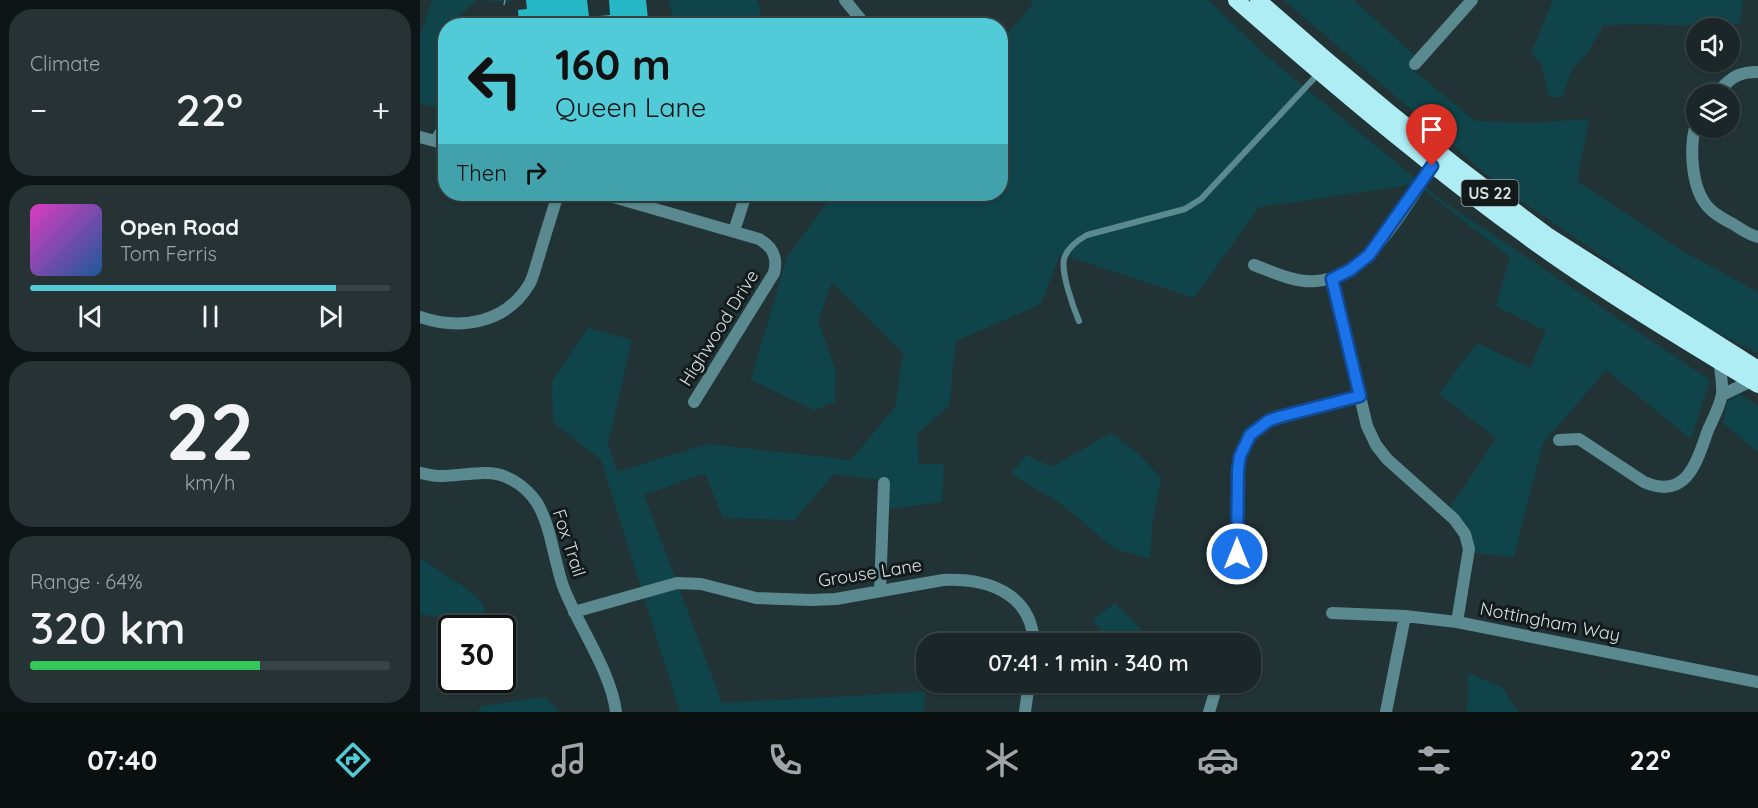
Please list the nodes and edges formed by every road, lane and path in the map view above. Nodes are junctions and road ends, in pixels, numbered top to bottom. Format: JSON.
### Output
{"nodes":[{"id":1,"x":505,"y":0,"type":"edge"},
{"id":2,"x":845,"y":0,"type":"edge"},
{"id":3,"x":1236,"y":0,"type":"edge"},
{"id":4,"x":1258,"y":0,"type":"edge"},
{"id":5,"x":1472,"y":0,"type":"edge"},
{"id":6,"x":504,"y":5,"type":"dead end"},
{"id":7,"x":860,"y":18,"type":"edge"},
{"id":8,"x":1415,"y":64,"type":"dead end"},
{"id":9,"x":1758,"y":72,"type":"edge"},
{"id":10,"x":1319,"y":73,"type":"junction"},
{"id":11,"x":1727,"y":84,"type":"edge"},
{"id":12,"x":438,"y":131,"type":"edge"},
{"id":13,"x":420,"y":137,"type":"edge"},
{"id":14,"x":1692,"y":138,"type":"edge"},
{"id":15,"x":433,"y":140,"type":"junction"},
{"id":16,"x":438,"y":142,"type":"edge"},
{"id":17,"x":1432,"y":166,"type":"junction"},
{"id":18,"x":556,"y":201,"type":"edge"},
{"id":19,"x":628,"y":201,"type":"edge"},
{"id":20,"x":744,"y":201,"type":"edge"},
{"id":21,"x":734,"y":231,"type":"junction"},
{"id":22,"x":1758,"y":237,"type":"edge"},
{"id":23,"x":1254,"y":265,"type":"dead end"},
{"id":24,"x":1332,"y":279,"type":"junction"},
{"id":25,"x":420,"y":317,"type":"edge"},
{"id":26,"x":1079,"y":321,"type":"dead end"},
{"id":27,"x":1720,"y":362,"type":"junction"},
{"id":28,"x":1756,"y":375,"type":"edge"},
{"id":29,"x":1722,"y":395,"type":"junction"},
{"id":30,"x":1360,"y":396,"type":"junction"},
{"id":31,"x":694,"y":402,"type":"dead end"},
{"id":32,"x":1559,"y":440,"type":"dead end"},
{"id":33,"x":420,"y":473,"type":"edge"},
{"id":34,"x":884,"y":483,"type":"dead end"},
{"id":35,"x":1237,"y":554,"type":"dead end"},
{"id":36,"x":880,"y":591,"type":"junction"},
{"id":37,"x":574,"y":612,"type":"junction"},
{"id":38,"x":1332,"y":614,"type":"dead end"},
{"id":39,"x":1405,"y":616,"type":"junction"},
{"id":40,"x":1457,"y":622,"type":"junction"},
{"id":41,"x":1032,"y":633,"type":"edge"},
{"id":42,"x":1758,"y":682,"type":"edge"},
{"id":43,"x":1028,"y":693,"type":"edge"},
{"id":44,"x":1215,"y":693,"type":"edge"},
{"id":45,"x":616,"y":712,"type":"edge"},
{"id":46,"x":1025,"y":712,"type":"edge"},
{"id":47,"x":1209,"y":712,"type":"edge"},
{"id":48,"x":1386,"y":712,"type":"edge"}],
"edges":[{"from":1,"to":6,"type":"path"},
{"from":2,"to":7,"type":"street"},
{"from":3,"to":10,"type":"highway","number":"US 22"},
{"from":4,"to":28,"type":"highway","number":"US 22"},
{"from":5,"to":8,"type":"street"},
{"from":9,"to":11,"type":"street"},
{"from":10,"to":17,"type":"highway","number":"US 22"},
{"from":10,"to":26,"type":"lane"},
{"from":12,"to":15,"type":"lane"},
{"from":13,"to":15,"type":"street"},
{"from":14,"to":22,"type":"street"},
{"from":15,"to":16,"type":"street"},
{"from":17,"to":24,"type":"street"},
{"from":17,"to":27,"type":"highway","number":"US 22"},
{"from":18,"to":25,"type":"street"},
{"from":19,"to":21,"type":"street"},
{"from":20,"to":21,"type":"street"},
{"from":21,"to":31,"type":"street","name":"Highwood Drive"},
{"from":23,"to":24,"type":"street"},
{"from":24,"to":30,"type":"street"},
{"from":27,"to":28,"type":"highway","number":"US 22"},
{"from":27,"to":29,"type":"street"},
{"from":28,"to":29,"type":"street"},
{"from":29,"to":32,"type":"street"},
{"from":30,"to":35,"type":"street"},
{"from":30,"to":40,"type":"street"},
{"from":33,"to":37,"type":"street","name":"Fox Trail"},
{"from":34,"to":36,"type":"street"},
{"from":36,"to":37,"type":"street","name":"Grouse Lane"},
{"from":36,"to":41,"type":"street","name":"Grouse Lane"},
{"from":37,"to":45,"type":"street","name":"Fox Trail"},
{"from":38,"to":39,"type":"street","name":"Nottingham Way"},
{"from":39,"to":40,"type":"street","name":"Nottingham Way"},
{"from":39,"to":48,"type":"street"},
{"from":40,"to":42,"type":"street","name":"Nottingham Way"},
{"from":43,"to":46,"type":"street"},
{"from":44,"to":47,"type":"street"}]}
